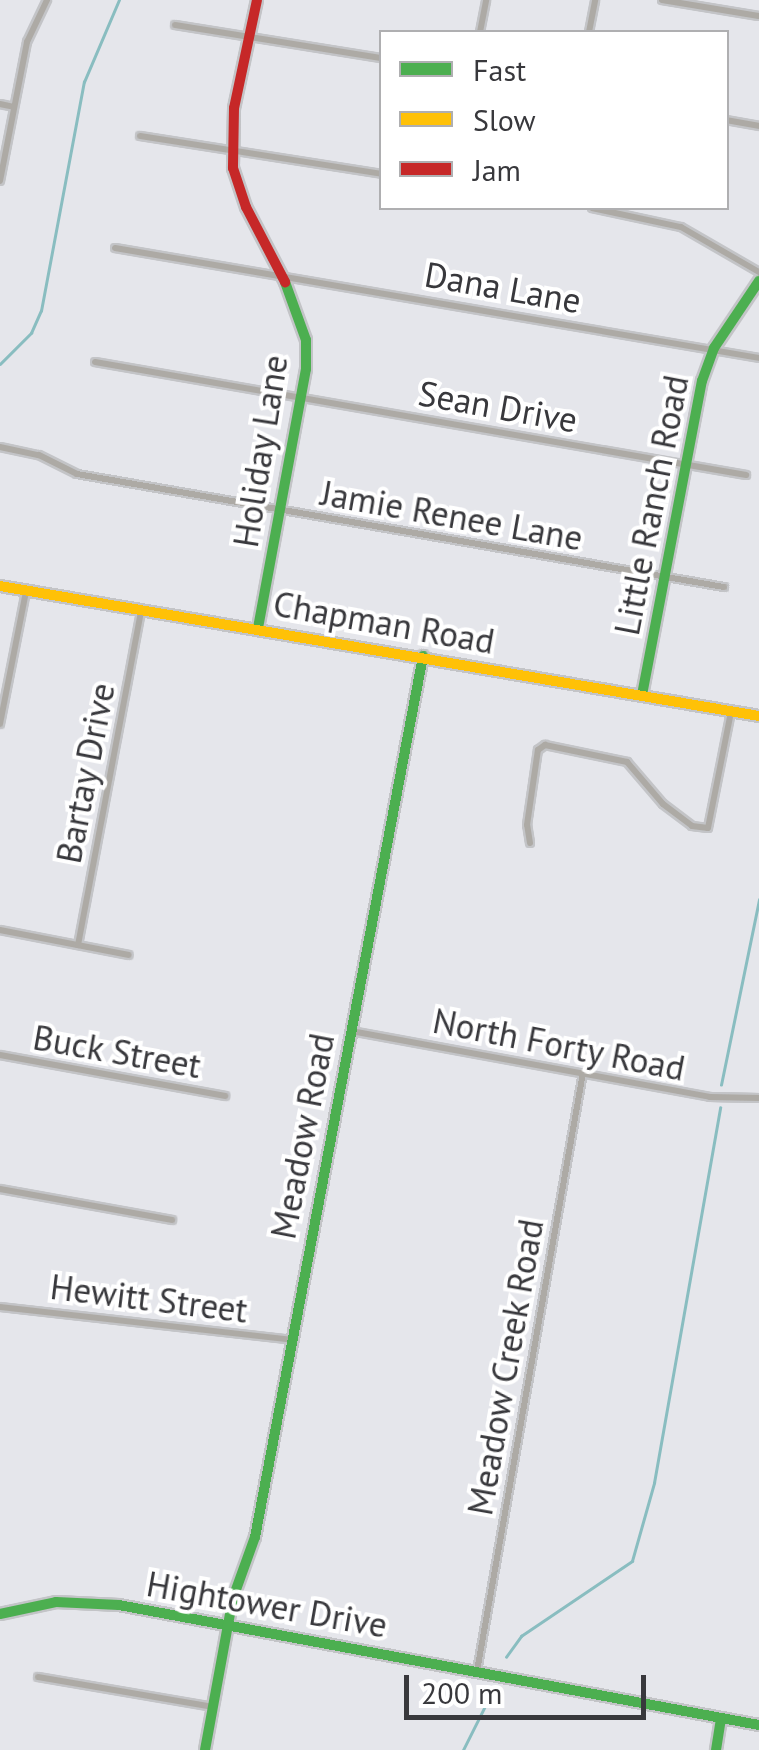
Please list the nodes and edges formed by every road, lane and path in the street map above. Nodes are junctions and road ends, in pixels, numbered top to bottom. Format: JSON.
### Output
{"nodes":[{"id":1,"x":47,"y":0,"type":"edge"},
{"id":2,"x":257,"y":0,"type":"edge"},
{"id":3,"x":486,"y":0,"type":"edge"},
{"id":4,"x":595,"y":0,"type":"edge"},
{"id":5,"x":662,"y":0,"type":"edge"},
{"id":6,"x":759,"y":16,"type":"edge"},
{"id":7,"x":175,"y":25,"type":"dead end"},
{"id":8,"x":480,"y":30,"type":"edge"},
{"id":9,"x":590,"y":30,"type":"edge"},
{"id":10,"x":250,"y":36,"type":"junction"},
{"id":11,"x":379,"y":58,"type":"edge"},
{"id":12,"x":0,"y":104,"type":"edge"},
{"id":13,"x":14,"y":106,"type":"junction"},
{"id":14,"x":729,"y":121,"type":"edge"},
{"id":15,"x":759,"y":126,"type":"edge"},
{"id":16,"x":140,"y":136,"type":"dead end"},
{"id":17,"x":230,"y":150,"type":"junction"},
{"id":18,"x":379,"y":174,"type":"edge"},
{"id":19,"x":0,"y":181,"type":"edge"},
{"id":20,"x":601,"y":210,"type":"edge"},
{"id":21,"x":115,"y":248,"type":"dead end"},
{"id":22,"x":759,"y":272,"type":"edge"},
{"id":23,"x":283,"y":275,"type":"junction"},
{"id":24,"x":759,"y":280,"type":"edge"},
{"id":25,"x":714,"y":348,"type":"junction"},
{"id":26,"x":759,"y":358,"type":"edge"},
{"id":27,"x":96,"y":362,"type":"dead end"},
{"id":28,"x":302,"y":396,"type":"junction"},
{"id":29,"x":0,"y":447,"type":"edge"},
{"id":30,"x":686,"y":464,"type":"junction"},
{"id":31,"x":746,"y":475,"type":"dead end"},
{"id":32,"x":279,"y":510,"type":"junction"},
{"id":33,"x":664,"y":578,"type":"junction"},
{"id":34,"x":0,"y":586,"type":"edge"},
{"id":35,"x":724,"y":588,"type":"dead end"},
{"id":36,"x":26,"y":591,"type":"junction"},
{"id":37,"x":141,"y":610,"type":"junction"},
{"id":38,"x":258,"y":628,"type":"junction"},
{"id":39,"x":423,"y":656,"type":"junction"},
{"id":40,"x":642,"y":695,"type":"junction"},
{"id":41,"x":732,"y":711,"type":"junction"},
{"id":42,"x":759,"y":716,"type":"edge"},
{"id":43,"x":0,"y":724,"type":"edge"},
{"id":44,"x":530,"y":843,"type":"dead end"},
{"id":45,"x":0,"y":930,"type":"edge"},
{"id":46,"x":78,"y":945,"type":"junction"},
{"id":47,"x":129,"y":956,"type":"dead end"},
{"id":48,"x":350,"y":1031,"type":"junction"},
{"id":49,"x":0,"y":1055,"type":"edge"},
{"id":50,"x":584,"y":1073,"type":"junction"},
{"id":51,"x":225,"y":1096,"type":"dead end"},
{"id":52,"x":759,"y":1098,"type":"edge"},
{"id":53,"x":0,"y":1189,"type":"edge"},
{"id":54,"x":172,"y":1220,"type":"dead end"},
{"id":55,"x":0,"y":1307,"type":"edge"},
{"id":56,"x":292,"y":1340,"type":"junction"},
{"id":57,"x":0,"y":1614,"type":"edge"},
{"id":58,"x":228,"y":1624,"type":"junction"},
{"id":59,"x":477,"y":1670,"type":"junction"},
{"id":60,"x":38,"y":1677,"type":"dead end"},
{"id":61,"x":213,"y":1706,"type":"junction"},
{"id":62,"x":721,"y":1718,"type":"junction"},
{"id":63,"x":759,"y":1725,"type":"edge"},
{"id":64,"x":205,"y":1750,"type":"edge"},
{"id":65,"x":716,"y":1750,"type":"edge"}],
"edges":[{"from":1,"to":13,"type":"street"},
{"from":2,"to":10,"type":"street","name":"Holiday Lane"},
{"from":3,"to":8,"type":"street"},
{"from":4,"to":9,"type":"street"},
{"from":5,"to":6,"type":"street"},
{"from":7,"to":10,"type":"street"},
{"from":10,"to":11,"type":"street"},
{"from":10,"to":17,"type":"street","name":"Holiday Lane"},
{"from":12,"to":13,"type":"street"},
{"from":13,"to":19,"type":"street"},
{"from":14,"to":15,"type":"street"},
{"from":16,"to":17,"type":"street"},
{"from":17,"to":18,"type":"street"},
{"from":17,"to":23,"type":"street","name":"Holiday Lane"},
{"from":20,"to":22,"type":"street"},
{"from":21,"to":23,"type":"street","name":"Dana Lane"},
{"from":23,"to":25,"type":"street","name":"Dana Lane"},
{"from":23,"to":28,"type":"street","name":"Holiday Lane"},
{"from":24,"to":25,"type":"street","name":"Little Ranch Road"},
{"from":25,"to":26,"type":"street","name":"Dana Lane"},
{"from":25,"to":30,"type":"street","name":"Little Ranch Road"},
{"from":27,"to":28,"type":"street","name":"Sean Drive"},
{"from":28,"to":30,"type":"street","name":"Sean Drive"},
{"from":28,"to":32,"type":"street","name":"Holiday Lane"},
{"from":29,"to":32,"type":"street","name":"Jamie Renee Lane"},
{"from":30,"to":31,"type":"street","name":"Sean Drive"},
{"from":30,"to":33,"type":"street","name":"Little Ranch Road"},
{"from":32,"to":33,"type":"street","name":"Jamie Renee Lane"},
{"from":32,"to":38,"type":"street","name":"Holiday Lane"},
{"from":33,"to":35,"type":"street","name":"Jamie Renee Lane"},
{"from":33,"to":40,"type":"street","name":"Little Ranch Road"},
{"from":34,"to":36,"type":"street","name":"Chapman Road"},
{"from":36,"to":37,"type":"street","name":"Chapman Road"},
{"from":36,"to":43,"type":"street"},
{"from":37,"to":38,"type":"street","name":"Chapman Road"},
{"from":37,"to":46,"type":"street","name":"Bartay Drive"},
{"from":38,"to":39,"type":"street","name":"Chapman Road"},
{"from":39,"to":40,"type":"street","name":"Chapman Road"},
{"from":39,"to":48,"type":"street","name":"Meadow Road"},
{"from":40,"to":41,"type":"street","name":"Chapman Road"},
{"from":41,"to":42,"type":"street","name":"Chapman Road"},
{"from":41,"to":44,"type":"street"},
{"from":45,"to":46,"type":"street"},
{"from":46,"to":47,"type":"street"},
{"from":48,"to":50,"type":"street","name":"North Forty Road"},
{"from":48,"to":56,"type":"street","name":"Meadow Road"},
{"from":49,"to":51,"type":"street","name":"Buck Street"},
{"from":50,"to":52,"type":"street","name":"North Forty Road"},
{"from":50,"to":59,"type":"street","name":"Meadow Creek Road"},
{"from":53,"to":54,"type":"street"},
{"from":55,"to":56,"type":"street","name":"Hewitt Street"},
{"from":56,"to":58,"type":"street","name":"Meadow Road"},
{"from":57,"to":58,"type":"street","name":"Hightower Drive"},
{"from":58,"to":59,"type":"street","name":"Hightower Drive"},
{"from":58,"to":61,"type":"street"},
{"from":59,"to":62,"type":"street","name":"Hightower Drive"},
{"from":60,"to":61,"type":"street"},
{"from":61,"to":64,"type":"street"},
{"from":62,"to":63,"type":"street","name":"Hightower Drive"},
{"from":62,"to":65,"type":"street"}]}
